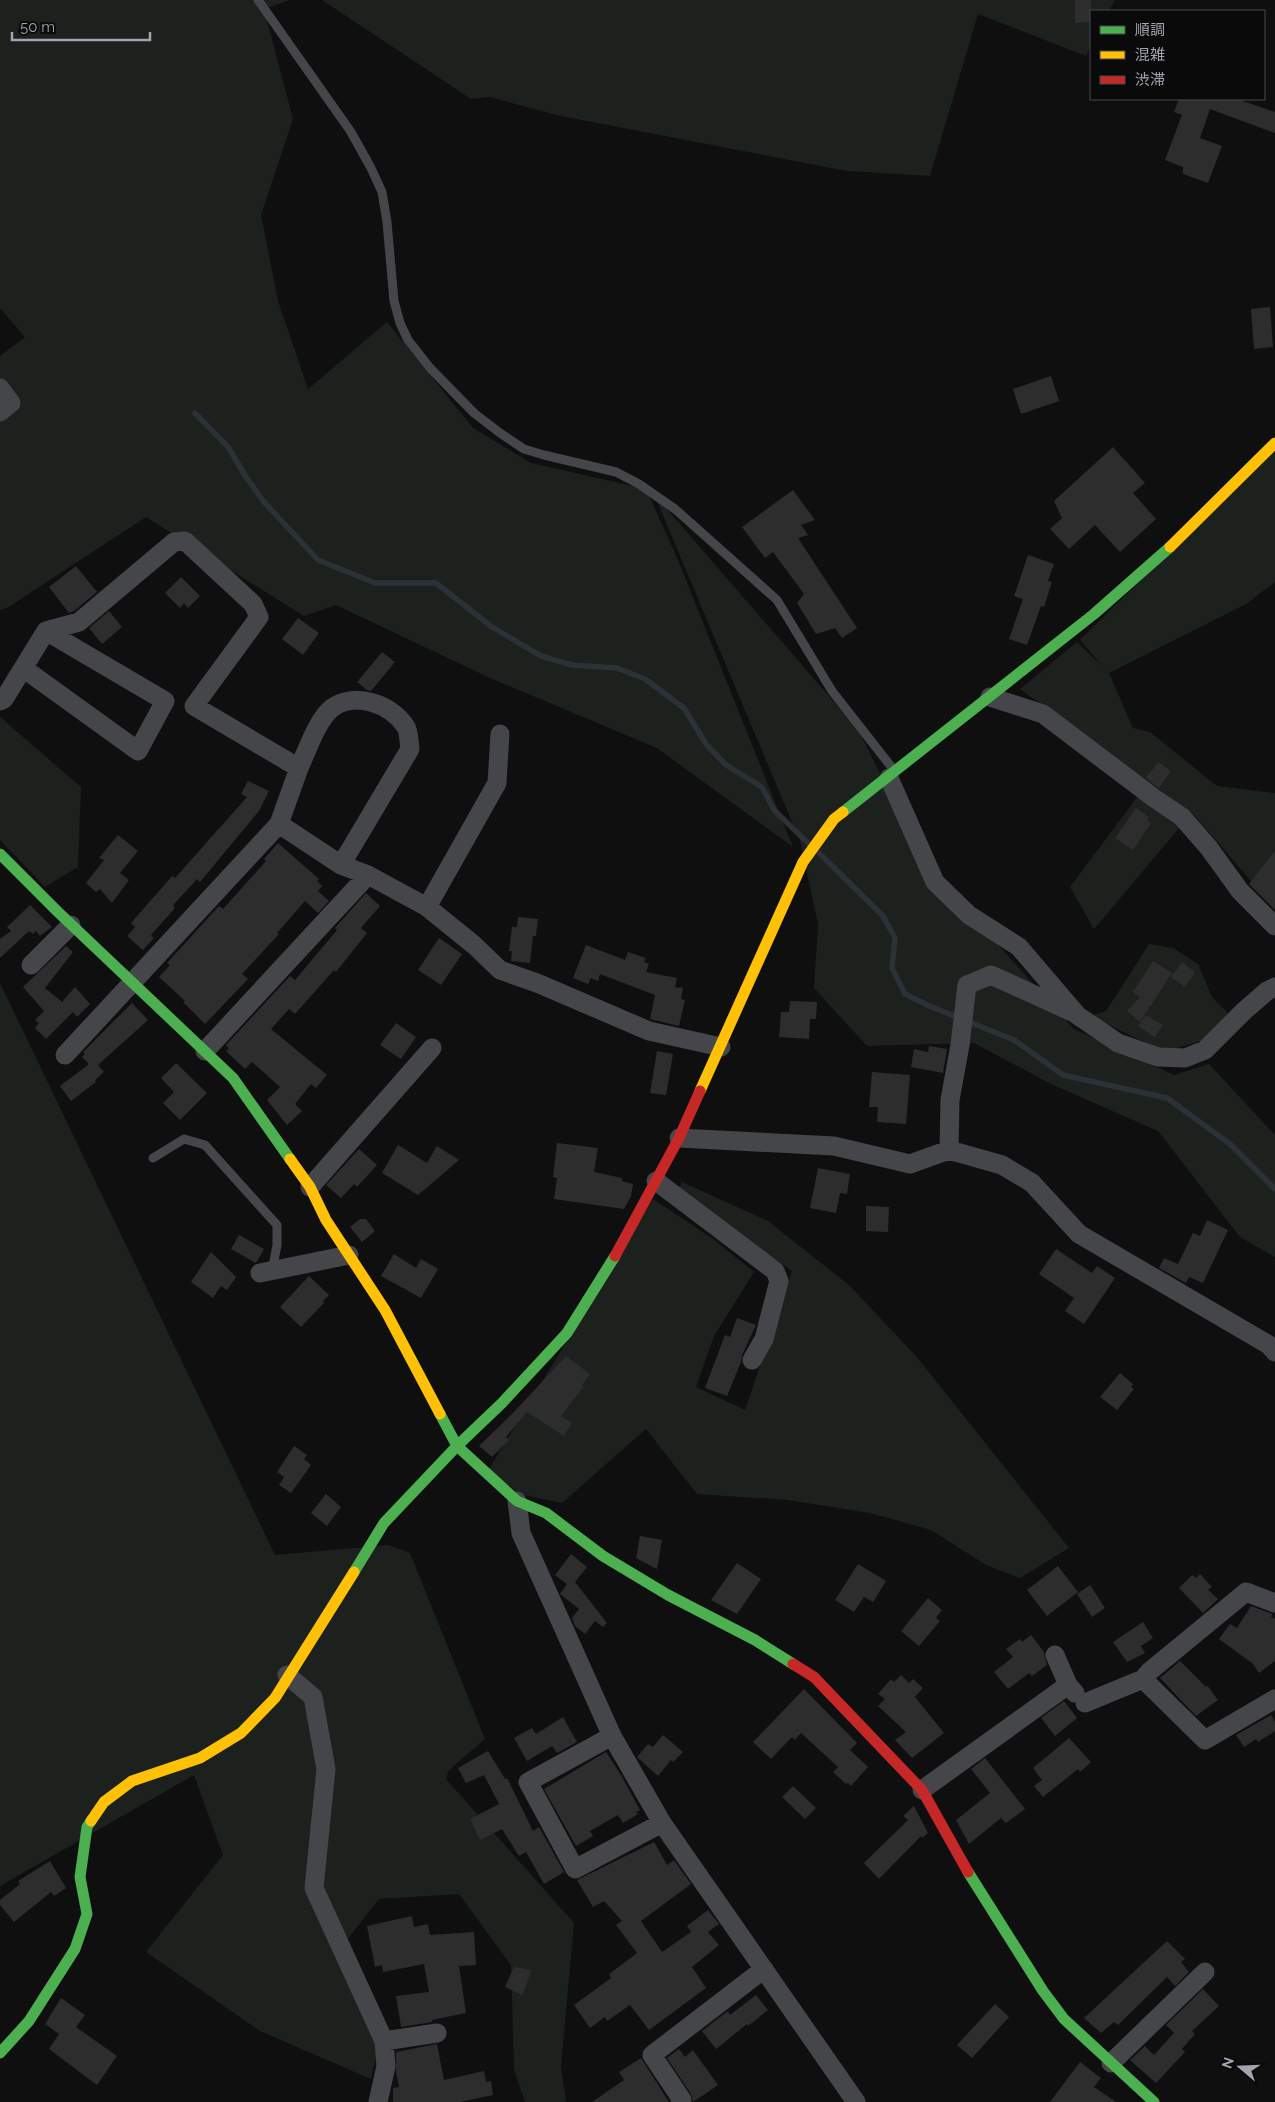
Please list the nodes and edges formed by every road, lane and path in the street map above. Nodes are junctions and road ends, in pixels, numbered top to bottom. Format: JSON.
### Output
{"nodes":[{"id":1,"x":258,"y":0,"type":"edge"},
{"id":2,"x":0,"y":388,"type":"edge"},
{"id":3,"x":0,"y":412,"type":"edge"},
{"id":4,"x":1275,"y":443,"type":"edge"},
{"id":5,"x":46,"y":632,"type":"junction"},
{"id":6,"x":23,"y":668,"type":"junction"},
{"id":7,"x":990,"y":698,"type":"junction"},
{"id":8,"x":0,"y":702,"type":"edge"},
{"id":9,"x":165,"y":702,"type":"junction"},
{"id":10,"x":194,"y":706,"type":"junction"},
{"id":11,"x":500,"y":734,"type":"dead end"},
{"id":12,"x":299,"y":768,"type":"junction"},
{"id":13,"x":892,"y":775,"type":"junction"},
{"id":14,"x":279,"y":824,"type":"junction"},
{"id":15,"x":0,"y":854,"type":"edge"},
{"id":16,"x":341,"y":865,"type":"junction"},
{"id":17,"x":368,"y":875,"type":"junction"},
{"id":18,"x":427,"y":907,"type":"junction"},
{"id":19,"x":71,"y":925,"type":"junction"},
{"id":20,"x":1275,"y":926,"type":"edge"},
{"id":21,"x":30,"y":965,"type":"dead end"},
{"id":22,"x":133,"y":982,"type":"junction"},
{"id":23,"x":1275,"y":987,"type":"edge"},
{"id":24,"x":1077,"y":1015,"type":"junction"},
{"id":25,"x":720,"y":1046,"type":"junction"},
{"id":26,"x":432,"y":1048,"type":"dead end"},
{"id":27,"x":205,"y":1052,"type":"junction"},
{"id":28,"x":65,"y":1055,"type":"dead end"},
{"id":29,"x":680,"y":1138,"type":"junction"},
{"id":30,"x":949,"y":1150,"type":"junction"},
{"id":31,"x":153,"y":1158,"type":"dead end"},
{"id":32,"x":656,"y":1181,"type":"junction"},
{"id":33,"x":310,"y":1187,"type":"junction"},
{"id":34,"x":349,"y":1255,"type":"junction"},
{"id":35,"x":266,"y":1272,"type":"joint"},
{"id":36,"x":1275,"y":1352,"type":"edge"},
{"id":37,"x":752,"y":1360,"type":"dead end"},
{"id":38,"x":457,"y":1446,"type":"junction"},
{"id":39,"x":517,"y":1501,"type":"junction"},
{"id":40,"x":1275,"y":1603,"type":"edge"},
{"id":41,"x":1055,"y":1655,"type":"dead end"},
{"id":42,"x":288,"y":1675,"type":"junction"},
{"id":43,"x":1143,"y":1679,"type":"junction"},
{"id":44,"x":1068,"y":1685,"type":"junction"},
{"id":45,"x":1275,"y":1699,"type":"edge"},
{"id":46,"x":612,"y":1736,"type":"junction"},
{"id":47,"x":922,"y":1790,"type":"junction"},
{"id":48,"x":662,"y":1823,"type":"junction"},
{"id":49,"x":764,"y":1969,"type":"junction"},
{"id":50,"x":1204,"y":1972,"type":"dead end"},
{"id":51,"x":437,"y":2033,"type":"dead end"},
{"id":52,"x":384,"y":2041,"type":"junction"},
{"id":53,"x":0,"y":2053,"type":"edge"},
{"id":54,"x":1111,"y":2064,"type":"junction"},
{"id":55,"x":378,"y":2102,"type":"edge"},
{"id":56,"x":680,"y":2102,"type":"edge"},
{"id":57,"x":856,"y":2102,"type":"edge"},
{"id":58,"x":1154,"y":2102,"type":"edge"}],
"edges":[{"from":1,"to":13,"type":"lane"},
{"from":2,"to":3,"type":"street"},
{"from":4,"to":7,"type":"street"},
{"from":5,"to":6,"type":"street"},
{"from":5,"to":9,"type":"street"},
{"from":5,"to":10,"type":"street"},
{"from":6,"to":8,"type":"street"},
{"from":6,"to":9,"type":"street"},
{"from":7,"to":13,"type":"street"},
{"from":7,"to":20,"type":"street"},
{"from":9,"to":10,"type":"street"},
{"from":10,"to":12,"type":"street"},
{"from":11,"to":18,"type":"street"},
{"from":12,"to":14,"type":"street"},
{"from":12,"to":16,"type":"street"},
{"from":13,"to":24,"type":"street"},
{"from":13,"to":25,"type":"street"},
{"from":14,"to":16,"type":"street"},
{"from":14,"to":22,"type":"street"},
{"from":15,"to":19,"type":"street"},
{"from":16,"to":17,"type":"street"},
{"from":17,"to":18,"type":"street"},
{"from":17,"to":27,"type":"street"},
{"from":18,"to":25,"type":"street"},
{"from":19,"to":21,"type":"street"},
{"from":19,"to":22,"type":"street"},
{"from":22,"to":27,"type":"street"},
{"from":22,"to":28,"type":"street"},
{"from":23,"to":24,"type":"street"},
{"from":24,"to":30,"type":"street"},
{"from":25,"to":29,"type":"street"},
{"from":26,"to":33,"type":"street"},
{"from":27,"to":33,"type":"street"},
{"from":29,"to":30,"type":"street"},
{"from":29,"to":32,"type":"street"},
{"from":30,"to":36,"type":"street"},
{"from":31,"to":35,"type":"lane"},
{"from":32,"to":37,"type":"street"},
{"from":32,"to":38,"type":"street"},
{"from":33,"to":34,"type":"street"},
{"from":34,"to":35,"type":"street"},
{"from":34,"to":38,"type":"street"},
{"from":38,"to":39,"type":"street"},
{"from":38,"to":42,"type":"street"},
{"from":39,"to":46,"type":"street"},
{"from":39,"to":47,"type":"street"},
{"from":40,"to":43,"type":"street"},
{"from":41,"to":44,"type":"street"},
{"from":42,"to":52,"type":"street"},
{"from":42,"to":53,"type":"street"},
{"from":43,"to":44,"type":"street"},
{"from":43,"to":45,"type":"street"},
{"from":44,"to":47,"type":"street"},
{"from":46,"to":48,"type":"street"},
{"from":46,"to":48,"type":"street"},
{"from":47,"to":54,"type":"street"},
{"from":48,"to":49,"type":"street"},
{"from":49,"to":56,"type":"street"},
{"from":49,"to":57,"type":"street"},
{"from":50,"to":54,"type":"street"},
{"from":51,"to":52,"type":"street"},
{"from":52,"to":55,"type":"street"},
{"from":54,"to":58,"type":"street"}]}
